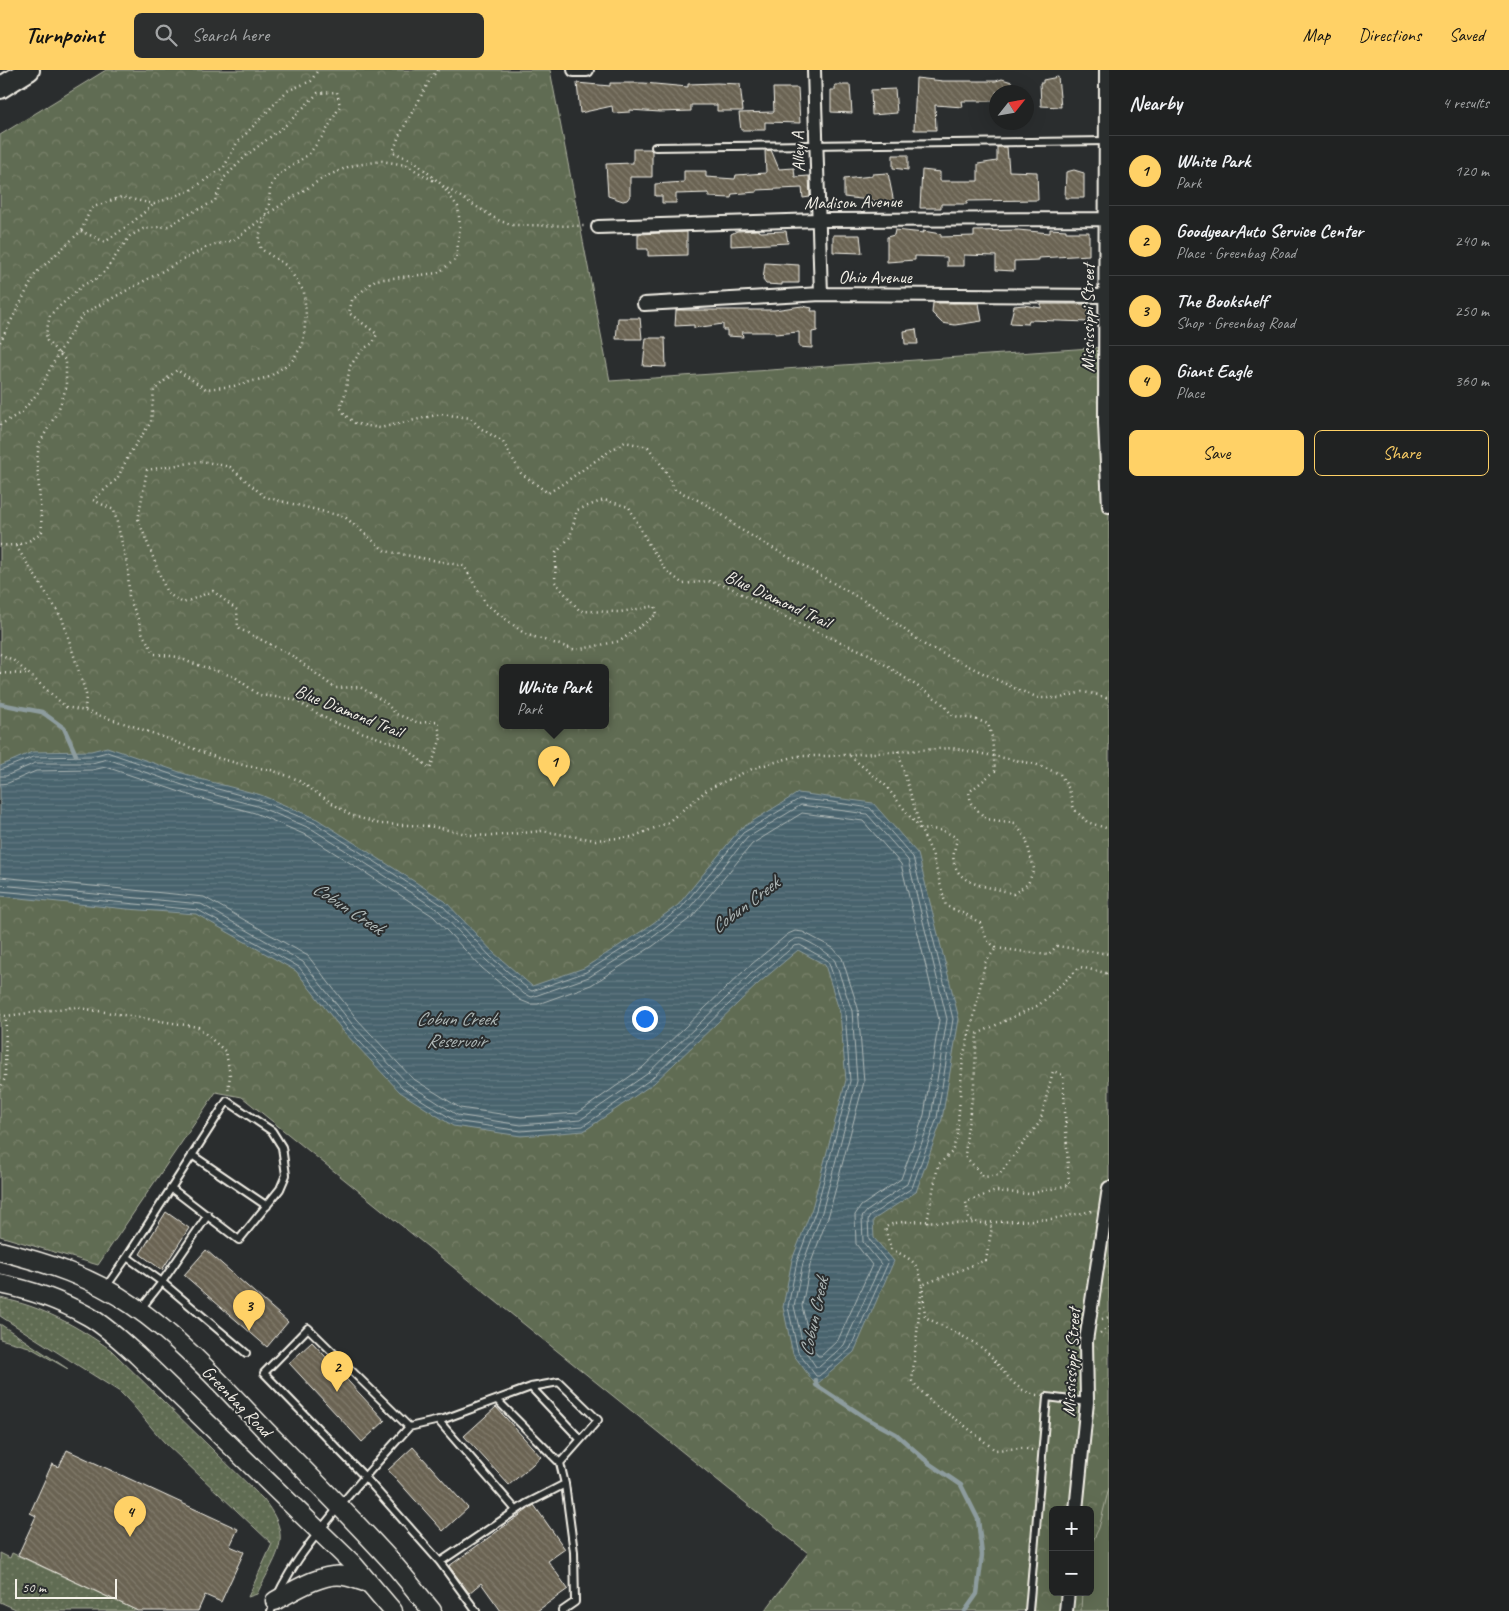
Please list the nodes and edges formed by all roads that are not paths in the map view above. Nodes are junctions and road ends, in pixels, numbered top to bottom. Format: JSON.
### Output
{"nodes":[{"id":1,"x":29,"y":70,"type":"edge"},
{"id":2,"x":574,"y":70,"type":"edge"},
{"id":3,"x":587,"y":70,"type":"edge"},
{"id":4,"x":814,"y":70,"type":"edge"},
{"id":5,"x":1106,"y":70,"type":"edge"},
{"id":6,"x":0,"y":88,"type":"edge"},
{"id":7,"x":1107,"y":141,"type":"edge"},
{"id":8,"x":816,"y":144,"type":"junction"},
{"id":9,"x":655,"y":148,"type":"dead end"},
{"id":10,"x":1107,"y":219,"type":"edge"},
{"id":11,"x":818,"y":220,"type":"junction"},
{"id":12,"x":598,"y":227,"type":"road end"},
{"id":13,"x":821,"y":294,"type":"junction"},
{"id":14,"x":1105,"y":296,"type":"junction"},
{"id":15,"x":644,"y":304,"type":"dead end"},
{"id":16,"x":1109,"y":506,"type":"edge"},
{"id":17,"x":192,"y":1155,"type":"junction"},
{"id":18,"x":171,"y":1188,"type":"junction"},
{"id":19,"x":1109,"y":1188,"type":"edge"},
{"id":20,"x":266,"y":1206,"type":"junction"},
{"id":21,"x":208,"y":1215,"type":"junction"},
{"id":22,"x":0,"y":1250,"type":"edge"},
{"id":23,"x":127,"y":1257,"type":"junction"},
{"id":24,"x":162,"y":1282,"type":"junction"},
{"id":25,"x":0,"y":1284,"type":"edge"},
{"id":26,"x":105,"y":1288,"type":"junction"},
{"id":27,"x":140,"y":1311,"type":"junction"},
{"id":28,"x":246,"y":1353,"type":"dead end"},
{"id":29,"x":531,"y":1387,"type":"junction"},
{"id":30,"x":497,"y":1400,"type":"junction"},
{"id":31,"x":1087,"y":1402,"type":"junction"},
{"id":32,"x":438,"y":1420,"type":"junction"},
{"id":33,"x":409,"y":1427,"type":"junction"},
{"id":34,"x":580,"y":1439,"type":"junction"},
{"id":35,"x":560,"y":1464,"type":"junction"},
{"id":36,"x":364,"y":1476,"type":"junction"},
{"id":37,"x":565,"y":1484,"type":"junction"},
{"id":38,"x":1076,"y":1506,"type":"edge"},
{"id":39,"x":339,"y":1507,"type":"junction"},
{"id":40,"x":516,"y":1510,"type":"junction"},
{"id":41,"x":319,"y":1531,"type":"junction"},
{"id":42,"x":440,"y":1562,"type":"junction"},
{"id":43,"x":371,"y":1584,"type":"junction"},
{"id":44,"x":1068,"y":1596,"type":"edge"},
{"id":45,"x":273,"y":1606,"type":"edge"},
{"id":46,"x":393,"y":1611,"type":"edge"},
{"id":47,"x":432,"y":1611,"type":"edge"},
{"id":48,"x":476,"y":1611,"type":"edge"},
{"id":49,"x":562,"y":1611,"type":"edge"},
{"id":50,"x":1029,"y":1611,"type":"edge"},
{"id":51,"x":1066,"y":1611,"type":"edge"}],
"edges":[{"from":1,"to":6,"type":"main road"},
{"from":2,"to":3,"type":"street"},
{"from":4,"to":8,"type":"street","name":"Alley A"},
{"from":5,"to":7,"type":"street","name":"Mississippi Street"},
{"from":7,"to":8,"type":"lane"},
{"from":7,"to":10,"type":"street","name":"Mississippi Street"},
{"from":8,"to":9,"type":"lane"},
{"from":8,"to":11,"type":"street","name":"Alley A"},
{"from":10,"to":11,"type":"street","name":"Madison Avenue"},
{"from":10,"to":14,"type":"street","name":"Mississippi Street"},
{"from":11,"to":12,"type":"street","name":"Madison Avenue"},
{"from":11,"to":13,"type":"street","name":"Alley A"},
{"from":13,"to":14,"type":"street","name":"Ohio Avenue"},
{"from":13,"to":15,"type":"street","name":"Ohio Avenue"},
{"from":14,"to":16,"type":"street","name":"Mississippi Street"},
{"from":17,"to":18,"type":"lane"},
{"from":17,"to":20,"type":"lane"},
{"from":17,"to":20,"type":"lane"},
{"from":18,"to":21,"type":"lane"},
{"from":18,"to":23,"type":"lane"},
{"from":19,"to":31,"type":"street","name":"Mississippi Street"},
{"from":20,"to":21,"type":"lane"},
{"from":21,"to":24,"type":"lane"},
{"from":22,"to":26,"type":"main road","name":"Greenbag Road"},
{"from":23,"to":24,"type":"lane"},
{"from":23,"to":26,"type":"lane"},
{"from":24,"to":27,"type":"lane"},
{"from":24,"to":28,"type":"lane"},
{"from":25,"to":41,"type":"main road","name":"Greenbag Road"},
{"from":26,"to":27,"type":"main road","name":"Greenbag Road"},
{"from":27,"to":39,"type":"main road","name":"Greenbag Road"},
{"from":29,"to":30,"type":"lane"},
{"from":29,"to":34,"type":"lane"},
{"from":29,"to":34,"type":"lane"},
{"from":30,"to":32,"type":"lane"},
{"from":30,"to":35,"type":"lane"},
{"from":31,"to":38,"type":"street","name":"Mississippi Street"},
{"from":31,"to":50,"type":"lane"},
{"from":32,"to":33,"type":"lane"},
{"from":32,"to":40,"type":"lane"},
{"from":33,"to":36,"type":"lane"},
{"from":33,"to":36,"type":"lane"},
{"from":34,"to":35,"type":"lane"},
{"from":35,"to":37,"type":"lane"},
{"from":36,"to":39,"type":"lane"},
{"from":36,"to":42,"type":"lane"},
{"from":37,"to":40,"type":"lane"},
{"from":37,"to":49,"type":"lane"},
{"from":39,"to":41,"type":"lane"},
{"from":39,"to":47,"type":"main road","name":"Greenbag Road"},
{"from":40,"to":42,"type":"lane"},
{"from":41,"to":43,"type":"main road","name":"Greenbag Road"},
{"from":41,"to":45,"type":"lane"},
{"from":42,"to":48,"type":"lane"},
{"from":43,"to":45,"type":"main road"},
{"from":43,"to":46,"type":"main road","name":"Greenbag Road"},
{"from":44,"to":51,"type":"street"}]}
